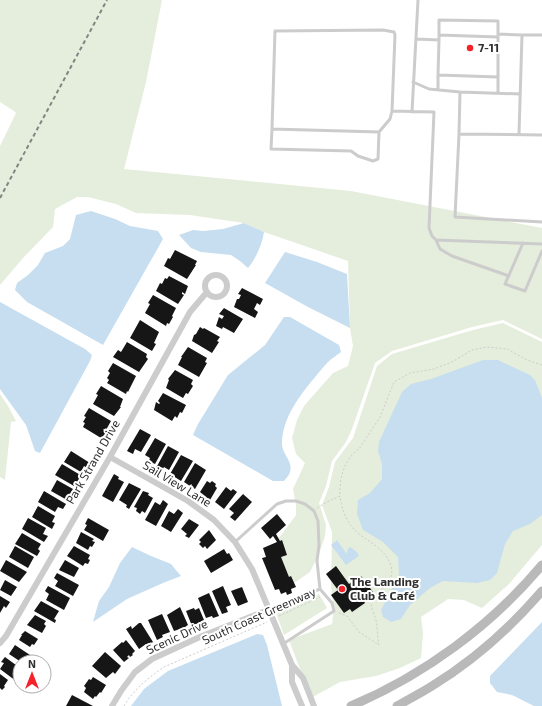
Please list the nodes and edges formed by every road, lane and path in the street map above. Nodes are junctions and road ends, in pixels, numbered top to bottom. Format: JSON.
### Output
{"nodes":[{"id":1,"x":418,"y":0,"type":"edge"},
{"id":2,"x":439,"y":35,"type":"junction"},
{"id":3,"x":498,"y":35,"type":"junction"},
{"id":4,"x":522,"y":35,"type":"junction"},
{"id":5,"x":542,"y":35,"type":"edge"},
{"id":6,"x":416,"y":39,"type":"junction"},
{"id":7,"x":439,"y":40,"type":"junction"},
{"id":8,"x":438,"y":76,"type":"junction"},
{"id":9,"x":498,"y":77,"type":"junction"},
{"id":10,"x":413,"y":82,"type":"junction"},
{"id":11,"x":438,"y":90,"type":"junction"},
{"id":12,"x":460,"y":92,"type":"junction"},
{"id":13,"x":498,"y":93,"type":"junction"},
{"id":14,"x":520,"y":94,"type":"junction"},
{"id":15,"x":392,"y":111,"type":"junction"},
{"id":16,"x":412,"y":112,"type":"junction"},
{"id":17,"x":272,"y":129,"type":"junction"},
{"id":18,"x":379,"y":132,"type":"junction"},
{"id":19,"x":459,"y":134,"type":"junction"},
{"id":20,"x":519,"y":134,"type":"junction"},
{"id":21,"x":542,"y":135,"type":"edge"},
{"id":22,"x":542,"y":222,"type":"edge"},
{"id":23,"x":436,"y":240,"type":"junction"},
{"id":24,"x":523,"y":243,"type":"junction"},
{"id":25,"x":542,"y":244,"type":"edge"},
{"id":26,"x":542,"y":251,"type":"edge"},
{"id":27,"x":509,"y":276,"type":"junction"},
{"id":28,"x":207,"y":292,"type":"dead end"},
{"id":29,"x":542,"y":365,"type":"edge"},
{"id":30,"x":110,"y":457,"type":"junction"},
{"id":31,"x":340,"y":496,"type":"junction"},
{"id":32,"x":314,"y":511,"type":"junction"},
{"id":33,"x":235,"y":542,"type":"junction"},
{"id":34,"x":542,"y":565,"type":"edge"},
{"id":35,"x":320,"y":589,"type":"junction"},
{"id":36,"x":542,"y":591,"type":"edge"},
{"id":37,"x":325,"y":595,"type":"junction"},
{"id":38,"x":268,"y":610,"type":"junction"},
{"id":39,"x":334,"y":611,"type":"junction"},
{"id":40,"x":272,"y":619,"type":"junction"},
{"id":41,"x":0,"y":643,"type":"edge"},
{"id":42,"x":283,"y":644,"type":"junction"},
{"id":43,"x":292,"y":664,"type":"junction"},
{"id":44,"x":112,"y":706,"type":"edge"},
{"id":45,"x":124,"y":706,"type":"edge"},
{"id":46,"x":302,"y":706,"type":"edge"},
{"id":47,"x":314,"y":706,"type":"edge"},
{"id":48,"x":352,"y":706,"type":"edge"},
{"id":49,"x":397,"y":706,"type":"edge"}],
"edges":[{"from":1,"to":6,"type":"lane"},
{"from":2,"to":3,"type":"lane"},
{"from":2,"to":3,"type":"lane"},
{"from":2,"to":7,"type":"lane"},
{"from":3,"to":4,"type":"lane"},
{"from":3,"to":9,"type":"lane"},
{"from":4,"to":5,"type":"lane"},
{"from":4,"to":14,"type":"lane"},
{"from":6,"to":7,"type":"lane"},
{"from":6,"to":10,"type":"lane"},
{"from":7,"to":8,"type":"lane"},
{"from":8,"to":9,"type":"lane"},
{"from":8,"to":11,"type":"lane"},
{"from":9,"to":13,"type":"lane"},
{"from":10,"to":11,"type":"lane"},
{"from":10,"to":16,"type":"lane"},
{"from":11,"to":12,"type":"lane"},
{"from":12,"to":13,"type":"lane"},
{"from":12,"to":19,"type":"lane"},
{"from":13,"to":14,"type":"lane"},
{"from":14,"to":20,"type":"lane"},
{"from":15,"to":16,"type":"lane"},
{"from":15,"to":17,"type":"lane"},
{"from":15,"to":18,"type":"lane"},
{"from":16,"to":23,"type":"lane"},
{"from":17,"to":18,"type":"lane"},
{"from":17,"to":18,"type":"lane"},
{"from":19,"to":20,"type":"lane"},
{"from":19,"to":22,"type":"lane"},
{"from":20,"to":21,"type":"lane"},
{"from":23,"to":24,"type":"lane"},
{"from":23,"to":27,"type":"lane"},
{"from":24,"to":25,"type":"lane"},
{"from":24,"to":27,"type":"lane"},
{"from":26,"to":27,"type":"lane"},
{"from":28,"to":30,"type":"street","name":"Park Strand Drive"},
{"from":29,"to":31,"type":"path"},
{"from":30,"to":33,"type":"street","name":"Sail View Lane"},
{"from":30,"to":41,"type":"street","name":"Park Strand Drive"},
{"from":31,"to":32,"type":"path"},
{"from":31,"to":39,"type":"path"},
{"from":32,"to":33,"type":"lane"},
{"from":32,"to":35,"type":"lane"},
{"from":33,"to":38,"type":"street","name":"Sail View Lane"},
{"from":34,"to":48,"type":"street"},
{"from":35,"to":37,"type":"lane"},
{"from":35,"to":38,"type":"lane"},
{"from":36,"to":49,"type":"street"},
{"from":37,"to":39,"type":"lane"},
{"from":37,"to":40,"type":"path","name":"South Coast Greenway"},
{"from":38,"to":40,"type":"street","name":"Sail View Lane"},
{"from":38,"to":44,"type":"street","name":"Scenic Drive"},
{"from":39,"to":42,"type":"lane"},
{"from":40,"to":42,"type":"street","name":"Sail View Lane"},
{"from":40,"to":45,"type":"path","name":"South Coast Greenway"},
{"from":42,"to":43,"type":"street","name":"Sail View Lane"},
{"from":43,"to":46,"type":"street","name":"Sail View Lane"},
{"from":43,"to":47,"type":"street","name":"Sail View Lane"}]}
